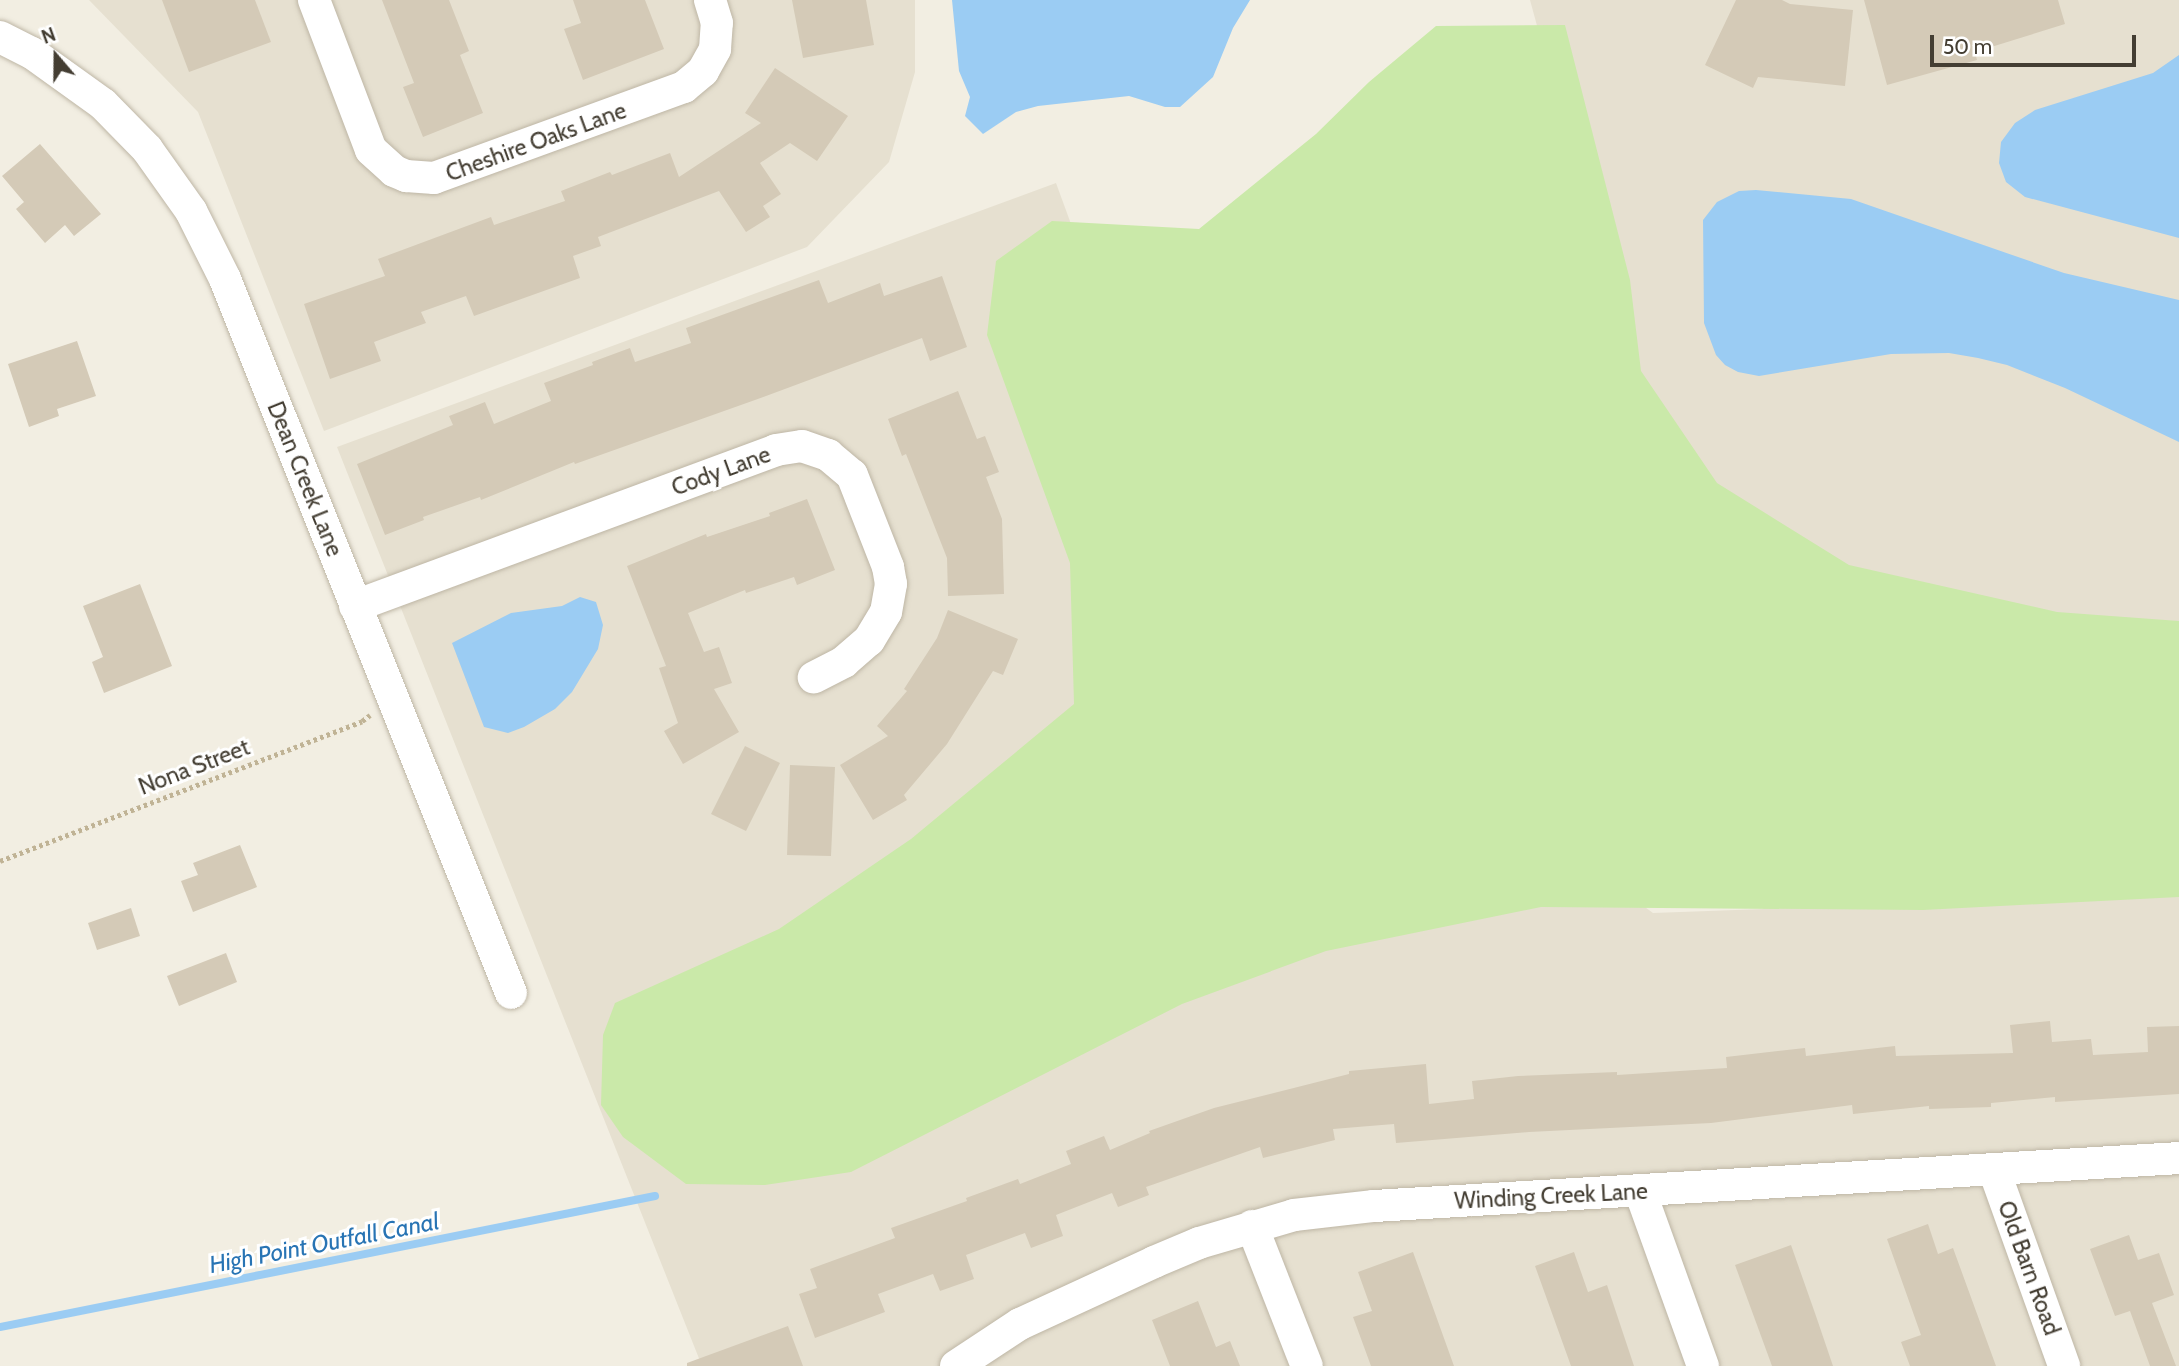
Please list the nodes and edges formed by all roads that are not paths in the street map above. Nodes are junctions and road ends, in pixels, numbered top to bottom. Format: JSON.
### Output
{"nodes":[{"id":1,"x":314,"y":0,"type":"edge"},
{"id":2,"x":710,"y":0,"type":"edge"},
{"id":3,"x":0,"y":37,"type":"edge"},
{"id":4,"x":355,"y":606,"type":"junction"},
{"id":5,"x":814,"y":677,"type":"dead end"},
{"id":6,"x":511,"y":993,"type":"dead end"},
{"id":7,"x":2179,"y":1158,"type":"edge"},
{"id":8,"x":1994,"y":1170,"type":"junction"},
{"id":9,"x":1640,"y":1191,"type":"junction"},
{"id":10,"x":1251,"y":1226,"type":"junction"},
{"id":11,"x":956,"y":1366,"type":"edge"},
{"id":12,"x":1307,"y":1366,"type":"edge"},
{"id":13,"x":1703,"y":1366,"type":"edge"},
{"id":14,"x":2064,"y":1366,"type":"edge"}],
"edges":[{"from":1,"to":2,"type":"street","name":"Cheshire Oaks Lane"},
{"from":3,"to":4,"type":"street","name":"Dean Creek Lane"},
{"from":4,"to":5,"type":"street","name":"Cody Lane"},
{"from":4,"to":6,"type":"street","name":"Dean Creek Lane"},
{"from":7,"to":8,"type":"street","name":"Winding Creek Lane"},
{"from":8,"to":9,"type":"street","name":"Winding Creek Lane"},
{"from":8,"to":14,"type":"street","name":"Old Barn Road"},
{"from":9,"to":10,"type":"street","name":"Winding Creek Lane"},
{"from":9,"to":13,"type":"street"},
{"from":10,"to":11,"type":"street","name":"Winding Creek Lane"},
{"from":10,"to":12,"type":"street"}]}
